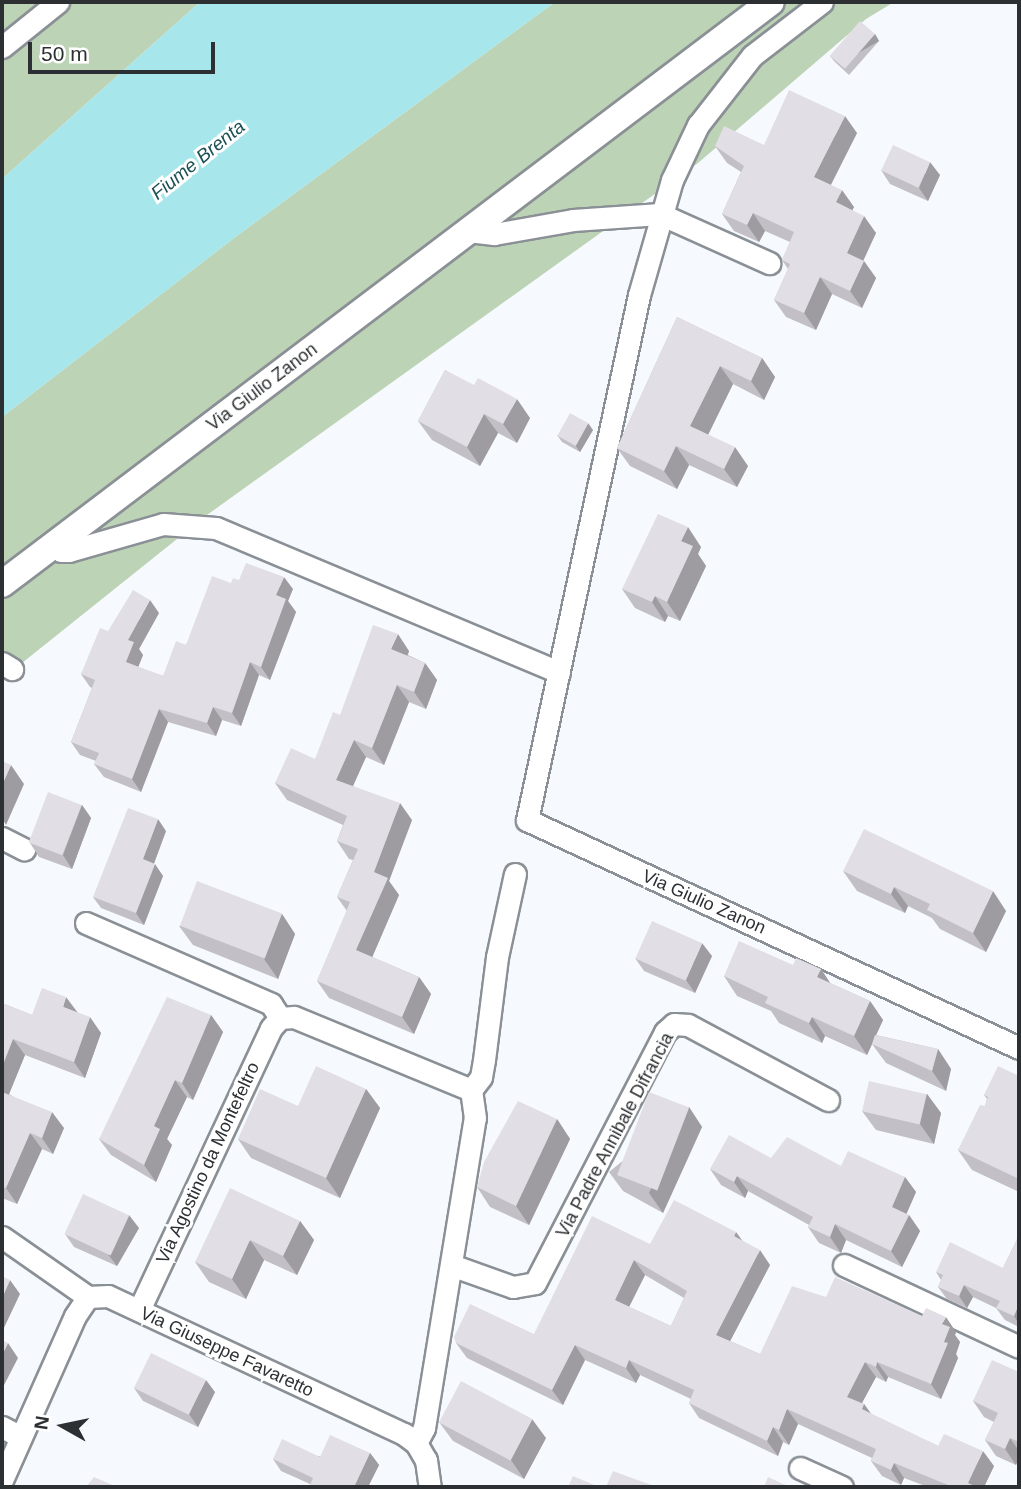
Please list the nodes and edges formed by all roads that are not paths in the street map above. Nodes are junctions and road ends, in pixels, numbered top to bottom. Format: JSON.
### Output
{"nodes":[{"id":1,"x":58,"y":2,"type":"edge"},
{"id":2,"x":771,"y":2,"type":"edge"},
{"id":3,"x":822,"y":2,"type":"edge"},
{"id":4,"x":2,"y":47,"type":"edge"},
{"id":5,"x":660,"y":214,"type":"junction"},
{"id":6,"x":468,"y":231,"type":"junction"},
{"id":7,"x":769,"y":263,"type":"dead end"},
{"id":8,"x":55,"y":544,"type":"junction"},
{"id":9,"x":2,"y":584,"type":"edge"},
{"id":10,"x":559,"y":672,"type":"junction"},
{"id":11,"x":2,"y":838,"type":"edge"},
{"id":12,"x":24,"y":849,"type":"dead end"},
{"id":13,"x":515,"y":874,"type":"dead end"},
{"id":14,"x":86,"y":923,"type":"dead end"},
{"id":15,"x":280,"y":1018,"type":"junction"},
{"id":16,"x":1019,"y":1048,"type":"edge"},
{"id":17,"x":471,"y":1090,"type":"junction"},
{"id":18,"x":828,"y":1100,"type":"dead end"},
{"id":19,"x":2,"y":1237,"type":"edge"},
{"id":20,"x":451,"y":1265,"type":"junction"},
{"id":21,"x":844,"y":1265,"type":"dead end"},
{"id":22,"x":88,"y":1297,"type":"junction"},
{"id":23,"x":139,"y":1310,"type":"junction"},
{"id":24,"x":1019,"y":1347,"type":"edge"},
{"id":25,"x":11,"y":1432,"type":"edge"},
{"id":26,"x":416,"y":1443,"type":"junction"},
{"id":27,"x":800,"y":1468,"type":"dead end"},
{"id":28,"x":2,"y":1480,"type":"edge"},
{"id":29,"x":430,"y":1487,"type":"edge"},
{"id":30,"x":842,"y":1487,"type":"edge"}],
"edges":[{"from":1,"to":4,"type":"street"},
{"from":2,"to":6,"type":"street","name":"Via Giulio Zanon"},
{"from":3,"to":5,"type":"street","name":"Via Giulio Zanon"},
{"from":5,"to":6,"type":"street"},
{"from":5,"to":7,"type":"street"},
{"from":5,"to":10,"type":"street","name":"Via Giulio Zanon"},
{"from":6,"to":8,"type":"street","name":"Via Giulio Zanon"},
{"from":8,"to":9,"type":"street","name":"Via Giulio Zanon"},
{"from":8,"to":10,"type":"street"},
{"from":10,"to":16,"type":"street","name":"Via Giulio Zanon"},
{"from":11,"to":12,"type":"street"},
{"from":13,"to":17,"type":"street"},
{"from":14,"to":15,"type":"street"},
{"from":15,"to":17,"type":"street"},
{"from":15,"to":23,"type":"street","name":"Via Agostino da Montefeltro"},
{"from":17,"to":20,"type":"street"},
{"from":18,"to":20,"type":"street","name":"Via Padre Annibale Difrancia"},
{"from":19,"to":22,"type":"street","name":"Via Giuseppe Favaretto"},
{"from":20,"to":26,"type":"street"},
{"from":21,"to":24,"type":"street"},
{"from":22,"to":23,"type":"street","name":"Via Giuseppe Favaretto"},
{"from":22,"to":25,"type":"street"},
{"from":23,"to":26,"type":"street","name":"Via Giuseppe Favaretto"},
{"from":25,"to":28,"type":"street"},
{"from":26,"to":29,"type":"street"},
{"from":27,"to":30,"type":"street"}]}
